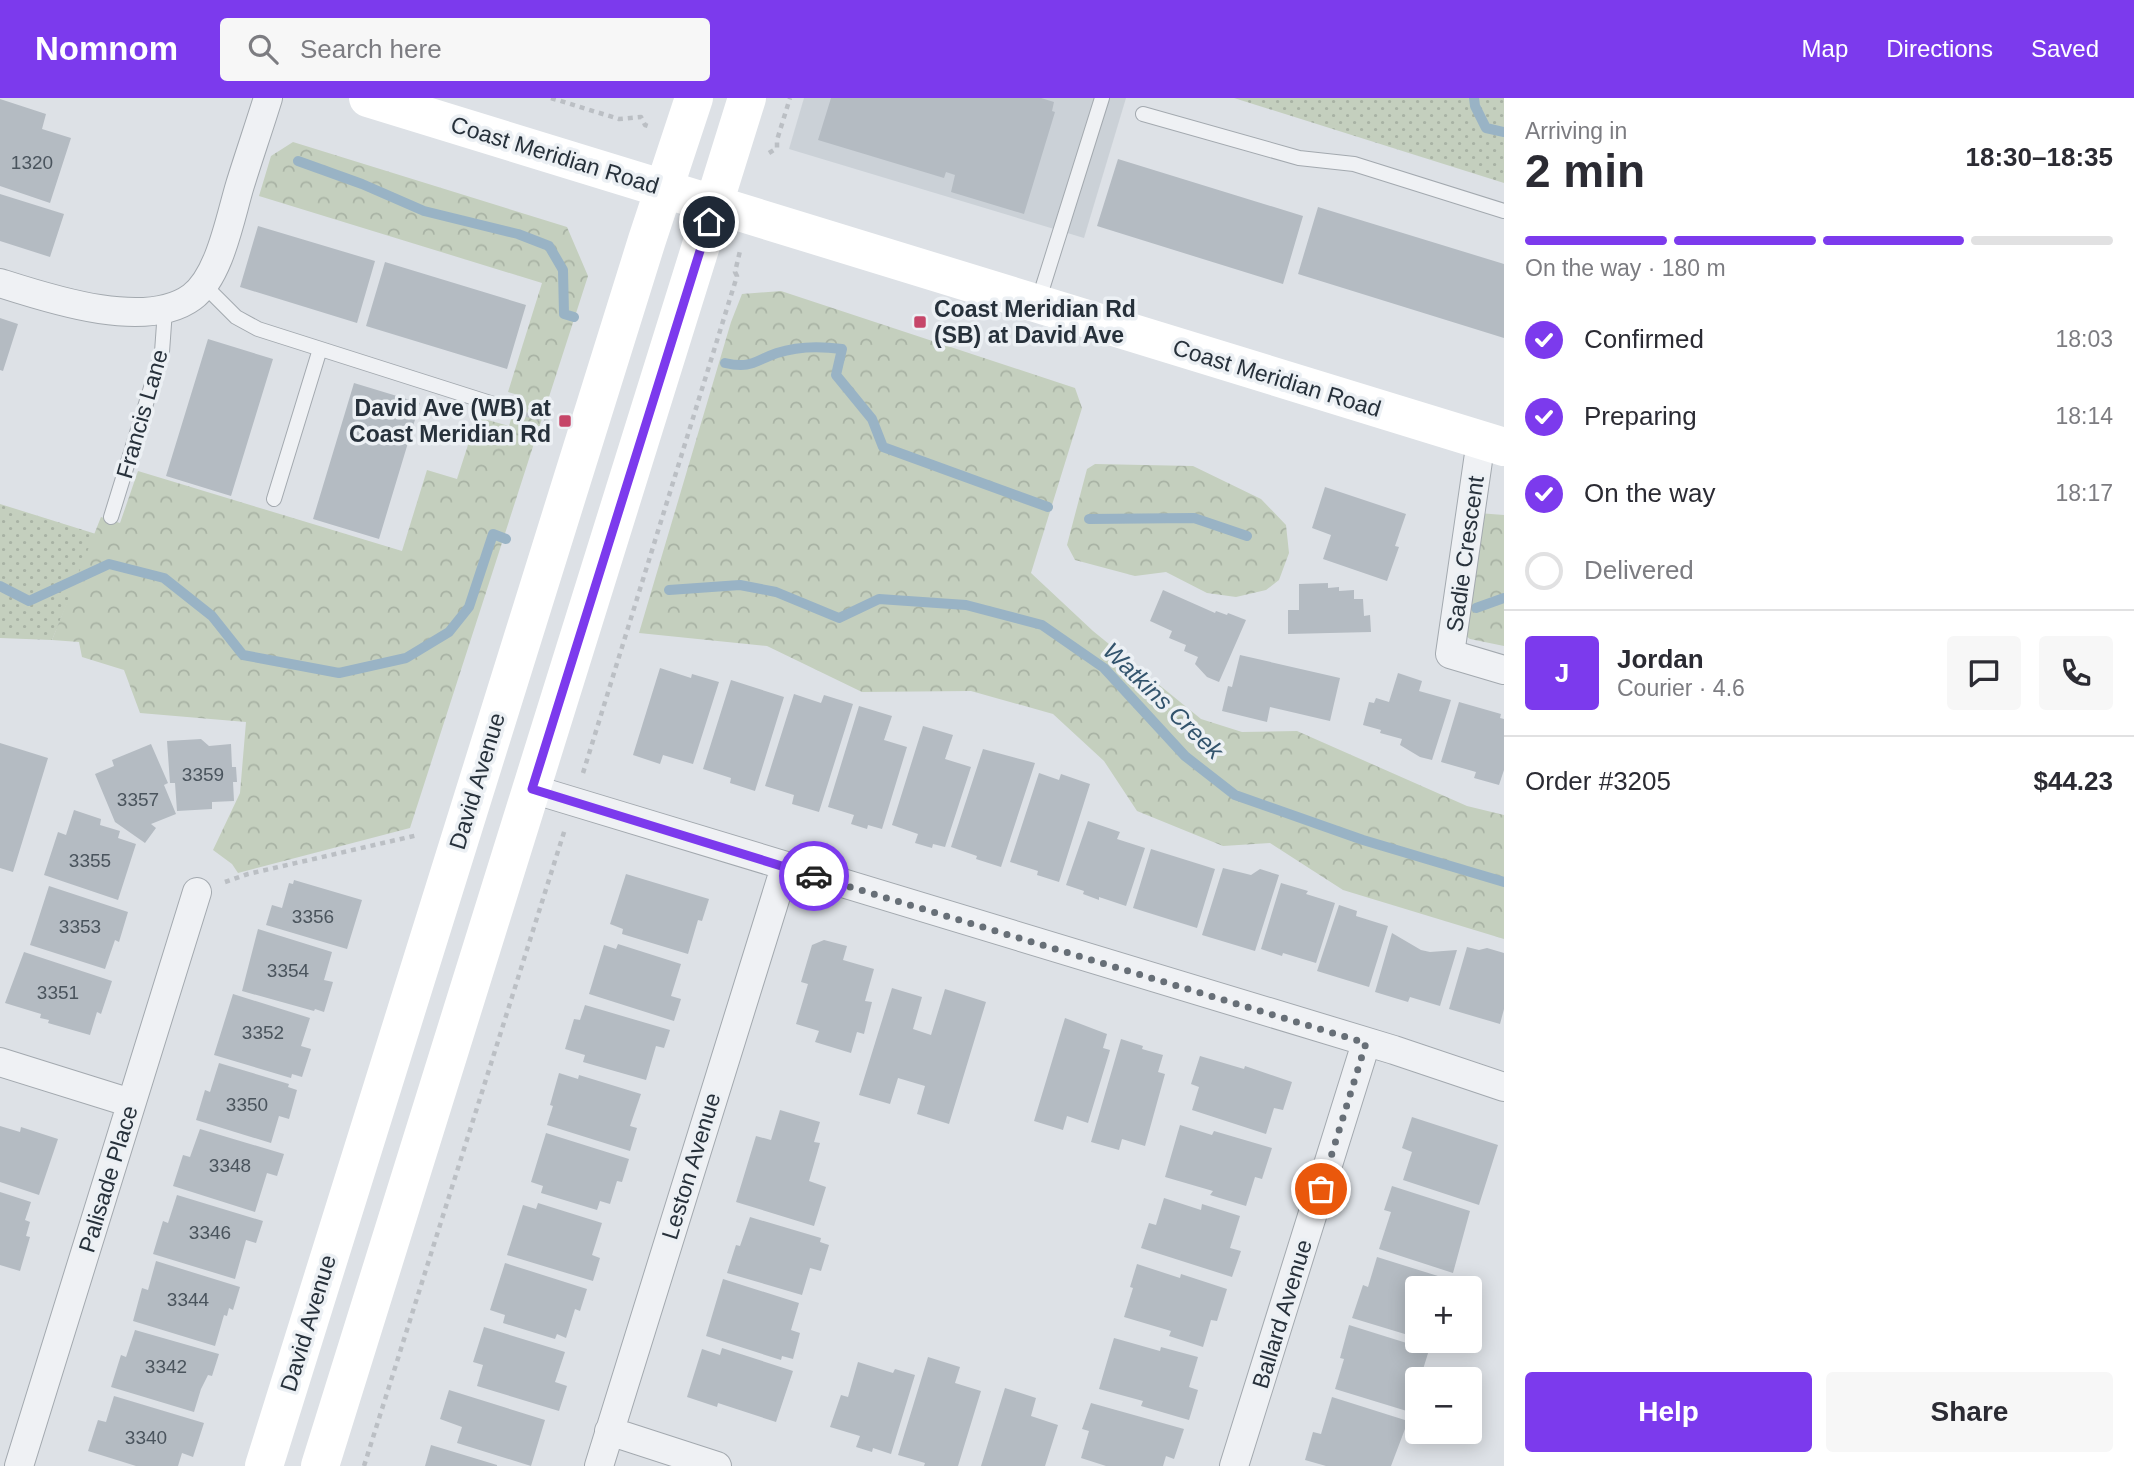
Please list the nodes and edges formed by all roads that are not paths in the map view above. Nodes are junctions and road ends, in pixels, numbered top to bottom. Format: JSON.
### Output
{"nodes":[{"id":1,"x":268,"y":98,"type":"edge"},
{"id":2,"x":368,"y":98,"type":"edge"},
{"id":3,"x":694,"y":98,"type":"edge"},
{"id":4,"x":747,"y":98,"type":"edge"},
{"id":5,"x":1102,"y":98,"type":"edge"},
{"id":6,"x":1143,"y":114,"type":"dead end"},
{"id":7,"x":664,"y":189,"type":"junction"},
{"id":8,"x":715,"y":204,"type":"junction"},
{"id":9,"x":1504,"y":211,"type":"edge"},
{"id":10,"x":0,"y":283,"type":"edge"},
{"id":11,"x":204,"y":285,"type":"junction"},
{"id":12,"x":1037,"y":304,"type":"junction"},
{"id":13,"x":165,"y":310,"type":"junction"},
{"id":14,"x":320,"y":349,"type":"junction"},
{"id":15,"x":503,"y":407,"type":"dead end"},
{"id":16,"x":1493,"y":444,"type":"edge"},
{"id":17,"x":274,"y":499,"type":"dead end"},
{"id":18,"x":111,"y":517,"type":"dead end"},
{"id":19,"x":1504,"y":670,"type":"edge"},
{"id":20,"x":532,"y":789,"type":"junction"},
{"id":21,"x":785,"y":867,"type":"junction"},
{"id":22,"x":197,"y":891,"type":"dead end"},
{"id":23,"x":1366,"y":1043,"type":"junction"},
{"id":24,"x":0,"y":1062,"type":"edge"},
{"id":25,"x":1504,"y":1087,"type":"edge"},
{"id":26,"x":131,"y":1104,"type":"junction"},
{"id":27,"x":608,"y":1431,"type":"junction"},
{"id":28,"x":19,"y":1466,"type":"edge"},
{"id":29,"x":264,"y":1466,"type":"edge"},
{"id":30,"x":320,"y":1466,"type":"edge"},
{"id":31,"x":598,"y":1466,"type":"edge"},
{"id":32,"x":718,"y":1466,"type":"edge"},
{"id":33,"x":1234,"y":1466,"type":"edge"}],
"edges":[{"from":1,"to":11,"type":"street"},
{"from":2,"to":7,"type":"main road","name":"Coast Meridian Road"},
{"from":3,"to":7,"type":"main road","name":"David Avenue"},
{"from":4,"to":8,"type":"main road"},
{"from":5,"to":12,"type":"lane"},
{"from":6,"to":9,"type":"lane"},
{"from":7,"to":8,"type":"main road","name":"Coast Meridian Road"},
{"from":7,"to":29,"type":"main road","name":"David Avenue"},
{"from":8,"to":12,"type":"main road","name":"Coast Meridian Road"},
{"from":8,"to":20,"type":"main road"},
{"from":10,"to":13,"type":"street"},
{"from":11,"to":13,"type":"street"},
{"from":11,"to":14,"type":"lane"},
{"from":12,"to":16,"type":"main road","name":"Coast Meridian Road"},
{"from":13,"to":18,"type":"lane","name":"Francis Lane"},
{"from":14,"to":15,"type":"lane"},
{"from":14,"to":17,"type":"lane"},
{"from":16,"to":19,"type":"street","name":"Sadie Crescent"},
{"from":20,"to":21,"type":"street"},
{"from":20,"to":30,"type":"main road"},
{"from":21,"to":23,"type":"street"},
{"from":21,"to":27,"type":"street","name":"Leston Avenue"},
{"from":22,"to":26,"type":"street","name":"Palisade Place"},
{"from":23,"to":25,"type":"street"},
{"from":23,"to":33,"type":"street","name":"Ballard Avenue"},
{"from":24,"to":26,"type":"street"},
{"from":26,"to":28,"type":"street","name":"Palisade Place"},
{"from":27,"to":31,"type":"street","name":"Leston Avenue"},
{"from":27,"to":32,"type":"street"}]}
